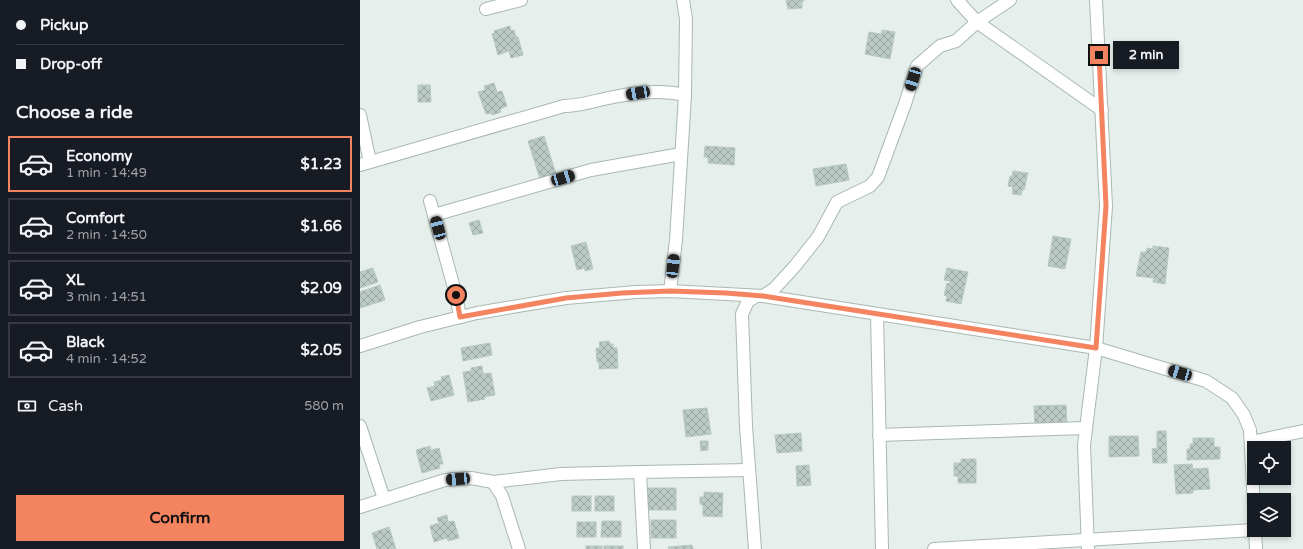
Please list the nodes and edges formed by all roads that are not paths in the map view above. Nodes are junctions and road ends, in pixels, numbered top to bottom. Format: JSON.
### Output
{"nodes":[{"id":1,"x":521,"y":0,"type":"edge"},
{"id":2,"x":683,"y":0,"type":"edge"},
{"id":3,"x":957,"y":0,"type":"edge"},
{"id":4,"x":1010,"y":0,"type":"edge"},
{"id":5,"x":1096,"y":0,"type":"edge"},
{"id":6,"x":486,"y":9,"type":"dead end"},
{"id":7,"x":977,"y":22,"type":"junction"},
{"id":8,"x":685,"y":95,"type":"junction"},
{"id":9,"x":1102,"y":110,"type":"junction"},
{"id":10,"x":360,"y":115,"type":"edge"},
{"id":11,"x":681,"y":154,"type":"junction"},
{"id":12,"x":365,"y":163,"type":"edge"},
{"id":13,"x":430,"y":201,"type":"dead end"},
{"id":14,"x":434,"y":215,"type":"junction"},
{"id":15,"x":670,"y":291,"type":"junction"},
{"id":16,"x":760,"y":296,"type":"junction"},
{"id":17,"x":877,"y":314,"type":"junction"},
{"id":18,"x":460,"y":317,"type":"junction"},
{"id":19,"x":360,"y":346,"type":"edge"},
{"id":20,"x":1096,"y":348,"type":"junction"},
{"id":21,"x":360,"y":426,"type":"edge"},
{"id":22,"x":1086,"y":428,"type":"junction"},
{"id":23,"x":1303,"y":431,"type":"edge"},
{"id":24,"x":879,"y":435,"type":"junction"},
{"id":25,"x":1251,"y":441,"type":"edge"},
{"id":26,"x":1256,"y":441,"type":"edge"},
{"id":27,"x":749,"y":470,"type":"junction"},
{"id":28,"x":640,"y":472,"type":"junction"},
{"id":29,"x":493,"y":482,"type":"junction"},
{"id":30,"x":384,"y":499,"type":"junction"},
{"id":31,"x":360,"y":507,"type":"edge"},
{"id":32,"x":1247,"y":531,"type":"edge"},
{"id":33,"x":1255,"y":537,"type":"edge"},
{"id":34,"x":1088,"y":545,"type":"edge"},
{"id":35,"x":519,"y":549,"type":"edge"},
{"id":36,"x":644,"y":549,"type":"edge"},
{"id":37,"x":755,"y":549,"type":"edge"},
{"id":38,"x":882,"y":549,"type":"edge"},
{"id":39,"x":934,"y":549,"type":"edge"},
{"id":40,"x":939,"y":549,"type":"edge"},
{"id":41,"x":1256,"y":549,"type":"edge"}],
"edges":[{"from":1,"to":6,"type":"street"},
{"from":2,"to":8,"type":"street"},
{"from":3,"to":7,"type":"street"},
{"from":4,"to":7,"type":"street"},
{"from":5,"to":9,"type":"street"},
{"from":7,"to":9,"type":"street"},
{"from":7,"to":16,"type":"street"},
{"from":8,"to":11,"type":"street"},
{"from":8,"to":12,"type":"street"},
{"from":9,"to":20,"type":"street"},
{"from":10,"to":12,"type":"street"},
{"from":11,"to":14,"type":"street"},
{"from":11,"to":15,"type":"street"},
{"from":13,"to":14,"type":"street"},
{"from":14,"to":18,"type":"street"},
{"from":15,"to":16,"type":"street"},
{"from":15,"to":18,"type":"street"},
{"from":16,"to":17,"type":"street"},
{"from":16,"to":27,"type":"street"},
{"from":17,"to":20,"type":"street"},
{"from":17,"to":24,"type":"street"},
{"from":18,"to":19,"type":"street"},
{"from":20,"to":22,"type":"street"},
{"from":20,"to":25,"type":"street"},
{"from":21,"to":30,"type":"street"},
{"from":22,"to":24,"type":"street"},
{"from":22,"to":34,"type":"street"},
{"from":23,"to":26,"type":"street"},
{"from":24,"to":38,"type":"street"},
{"from":27,"to":28,"type":"street"},
{"from":27,"to":37,"type":"street"},
{"from":28,"to":29,"type":"street"},
{"from":28,"to":36,"type":"street"},
{"from":29,"to":30,"type":"street"},
{"from":29,"to":35,"type":"street"},
{"from":30,"to":31,"type":"street"},
{"from":32,"to":34,"type":"street"},
{"from":33,"to":41,"type":"street"},
{"from":34,"to":40,"type":"street"},
{"from":39,"to":40,"type":"street"}]}
